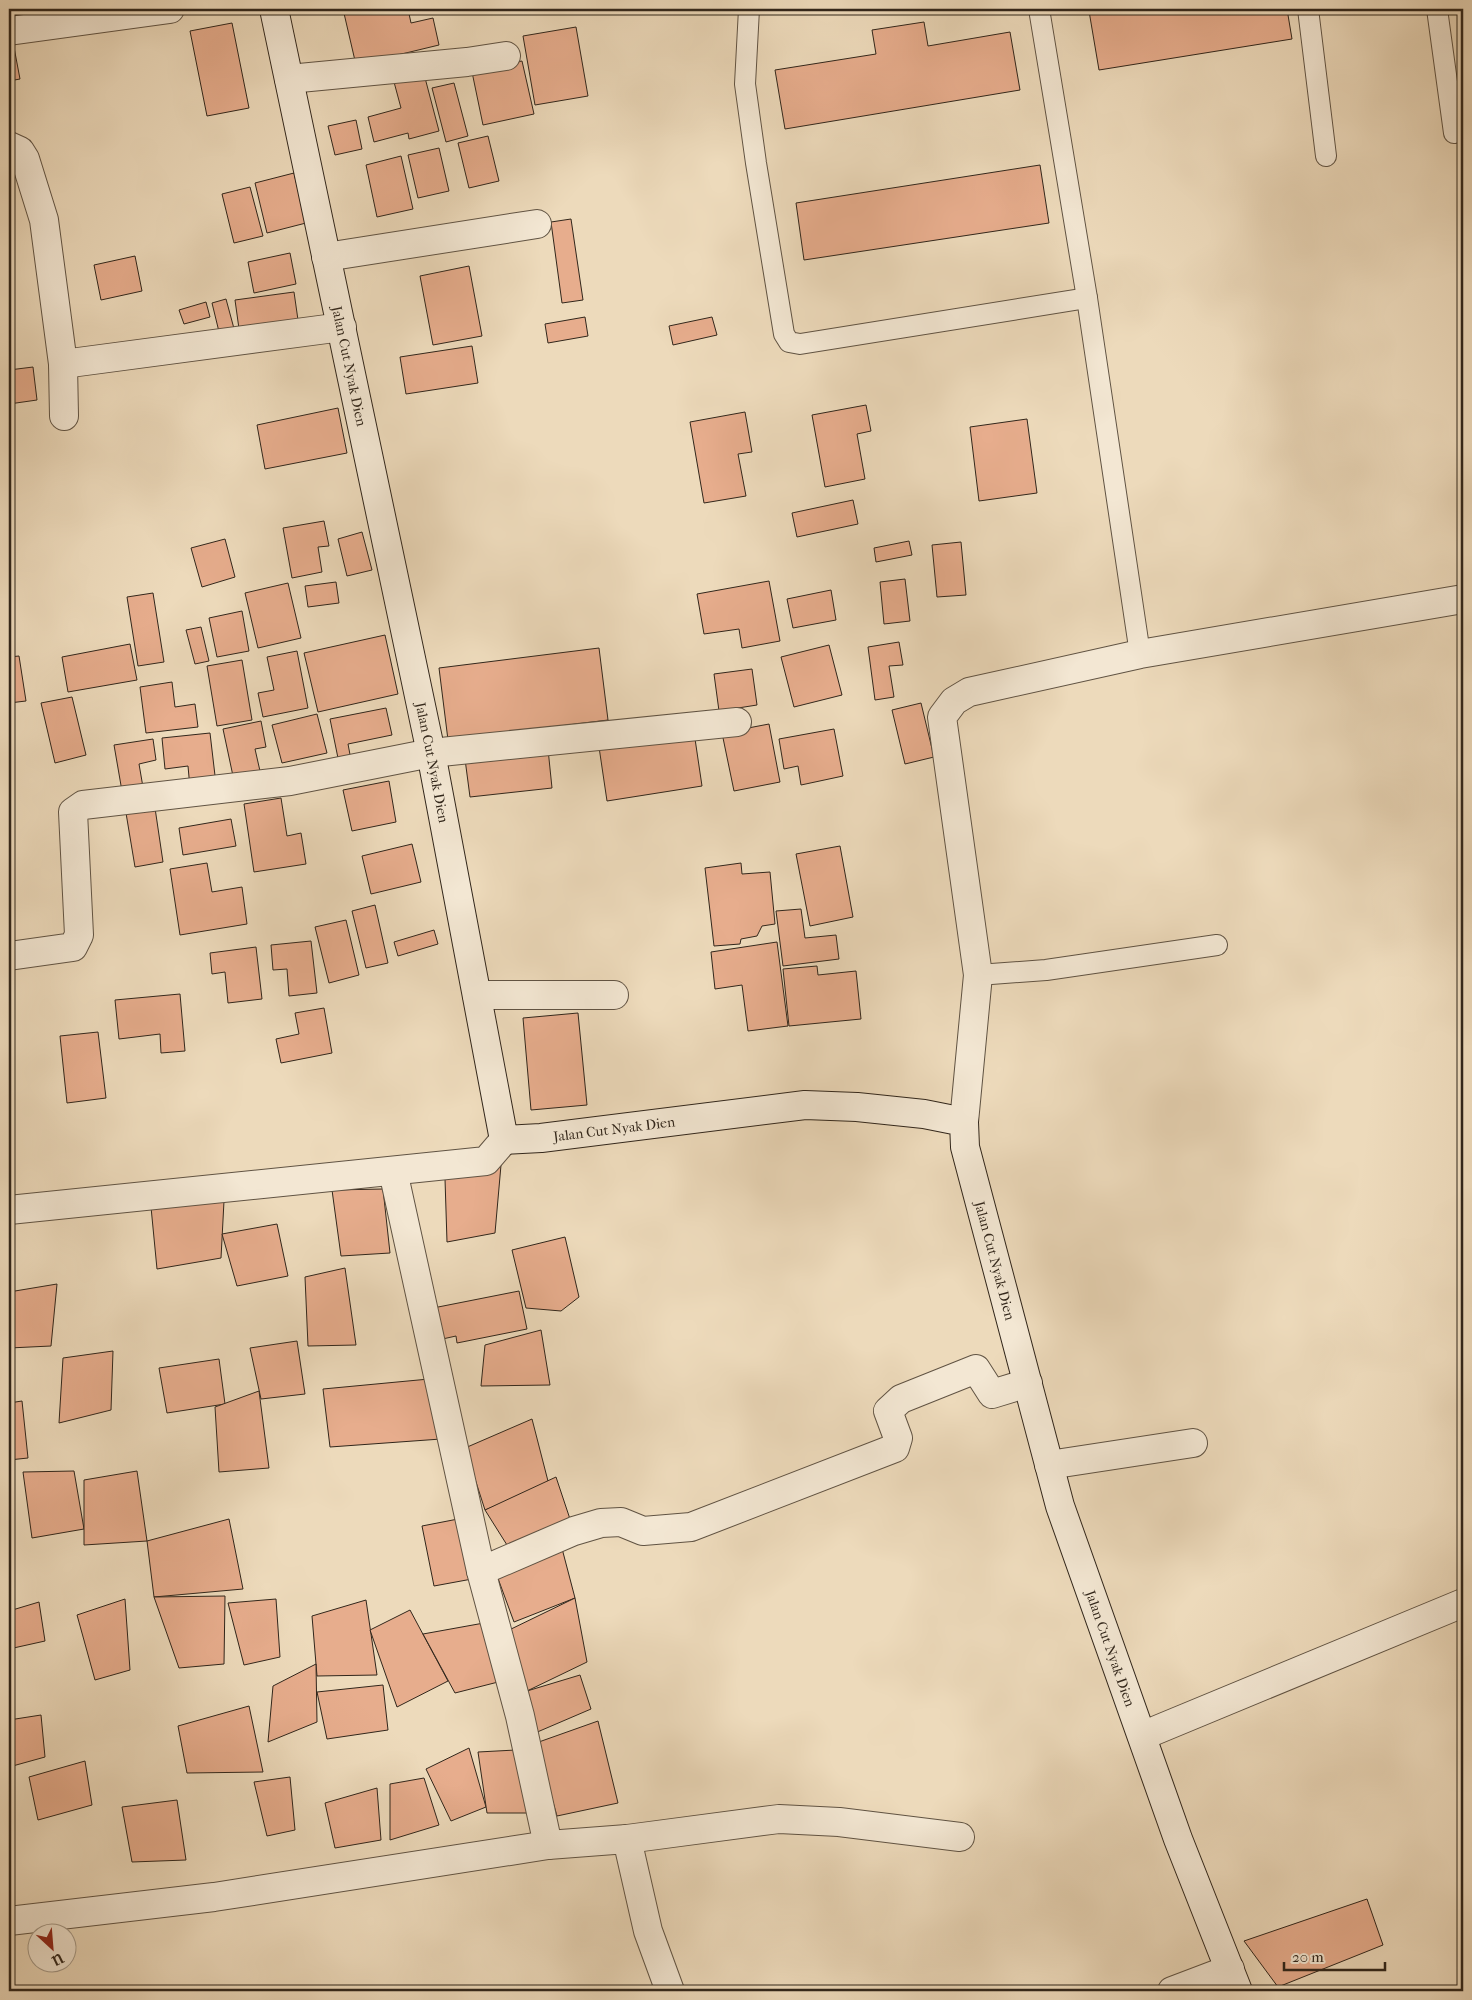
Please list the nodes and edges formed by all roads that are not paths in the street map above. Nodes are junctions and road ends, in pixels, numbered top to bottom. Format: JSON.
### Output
{"nodes":[{"id":1,"x":170,"y":9,"type":"edge"},
{"id":2,"x":274,"y":9,"type":"edge"},
{"id":3,"x":749,"y":9,"type":"edge"},
{"id":4,"x":1039,"y":9,"type":"edge"},
{"id":5,"x":1308,"y":9,"type":"edge"},
{"id":6,"x":1437,"y":9,"type":"edge"},
{"id":7,"x":9,"y":31,"type":"edge"},
{"id":8,"x":506,"y":56,"type":"dead end"},
{"id":9,"x":289,"y":79,"type":"junction"},
{"id":10,"x":1454,"y":133,"type":"dead end"},
{"id":11,"x":9,"y":146,"type":"edge"},
{"id":12,"x":1326,"y":156,"type":"dead end"},
{"id":13,"x":537,"y":224,"type":"dead end"},
{"id":14,"x":326,"y":257,"type":"junction"},
{"id":15,"x":1087,"y":298,"type":"junction"},
{"id":16,"x":342,"y":327,"type":"junction"},
{"id":17,"x":63,"y":364,"type":"junction"},
{"id":18,"x":64,"y":416,"type":"dead end"},
{"id":19,"x":1463,"y":599,"type":"edge"},
{"id":20,"x":1140,"y":654,"type":"junction"},
{"id":21,"x":737,"y":722,"type":"dead end"},
{"id":22,"x":432,"y":754,"type":"junction"},
{"id":23,"x":1217,"y":945,"type":"dead end"},
{"id":24,"x":9,"y":956,"type":"edge"},
{"id":25,"x":978,"y":975,"type":"junction"},
{"id":26,"x":477,"y":995,"type":"junction"},
{"id":27,"x":614,"y":995,"type":"dead end"},
{"id":28,"x":964,"y":1122,"type":"junction"},
{"id":29,"x":504,"y":1140,"type":"junction"},
{"id":30,"x":393,"y":1171,"type":"junction"},
{"id":31,"x":9,"y":1210,"type":"edge"},
{"id":32,"x":1028,"y":1383,"type":"junction"},
{"id":33,"x":1193,"y":1443,"type":"dead end"},
{"id":34,"x":1049,"y":1465,"type":"junction"},
{"id":35,"x":481,"y":1570,"type":"junction"},
{"id":36,"x":1463,"y":1603,"type":"edge"},
{"id":37,"x":1142,"y":1736,"type":"junction"},
{"id":38,"x":960,"y":1836,"type":"dead end"},
{"id":39,"x":627,"y":1839,"type":"junction"},
{"id":40,"x":548,"y":1845,"type":"junction"},
{"id":41,"x":9,"y":1921,"type":"edge"},
{"id":42,"x":1234,"y":1980,"type":"edge"},
{"id":43,"x":670,"y":1991,"type":"edge"},
{"id":44,"x":1172,"y":1991,"type":"edge"}],
"edges":[{"from":1,"to":7,"type":"street"},
{"from":2,"to":9,"type":"street","name":"Jalan Cut Nyak Dien"},
{"from":3,"to":15,"type":"lane"},
{"from":4,"to":15,"type":"lane"},
{"from":5,"to":12,"type":"lane"},
{"from":6,"to":10,"type":"lane"},
{"from":8,"to":9,"type":"street"},
{"from":9,"to":14,"type":"street","name":"Jalan Cut Nyak Dien"},
{"from":11,"to":17,"type":"street"},
{"from":13,"to":14,"type":"street"},
{"from":14,"to":16,"type":"street","name":"Jalan Cut Nyak Dien"},
{"from":15,"to":20,"type":"lane"},
{"from":16,"to":17,"type":"street"},
{"from":16,"to":22,"type":"street","name":"Jalan Cut Nyak Dien"},
{"from":17,"to":18,"type":"street"},
{"from":19,"to":20,"type":"street"},
{"from":20,"to":25,"type":"street"},
{"from":21,"to":22,"type":"street"},
{"from":22,"to":24,"type":"street"},
{"from":22,"to":26,"type":"street","name":"Jalan Cut Nyak Dien"},
{"from":23,"to":25,"type":"lane"},
{"from":25,"to":28,"type":"street"},
{"from":26,"to":27,"type":"street"},
{"from":26,"to":29,"type":"street","name":"Jalan Cut Nyak Dien"},
{"from":28,"to":29,"type":"street","name":"Jalan Cut Nyak Dien"},
{"from":28,"to":32,"type":"street","name":"Jalan Cut Nyak Dien"},
{"from":29,"to":30,"type":"street"},
{"from":30,"to":31,"type":"street"},
{"from":30,"to":35,"type":"street"},
{"from":32,"to":34,"type":"street","name":"Jalan Cut Nyak Dien"},
{"from":32,"to":35,"type":"street"},
{"from":33,"to":34,"type":"street"},
{"from":34,"to":37,"type":"street","name":"Jalan Cut Nyak Dien"},
{"from":35,"to":40,"type":"street"},
{"from":36,"to":37,"type":"street"},
{"from":37,"to":42,"type":"street","name":"Jalan Cut Nyak Dien"},
{"from":38,"to":39,"type":"street"},
{"from":39,"to":40,"type":"street"},
{"from":39,"to":43,"type":"street"},
{"from":40,"to":41,"type":"street"},
{"from":42,"to":44,"type":"street"}]}
